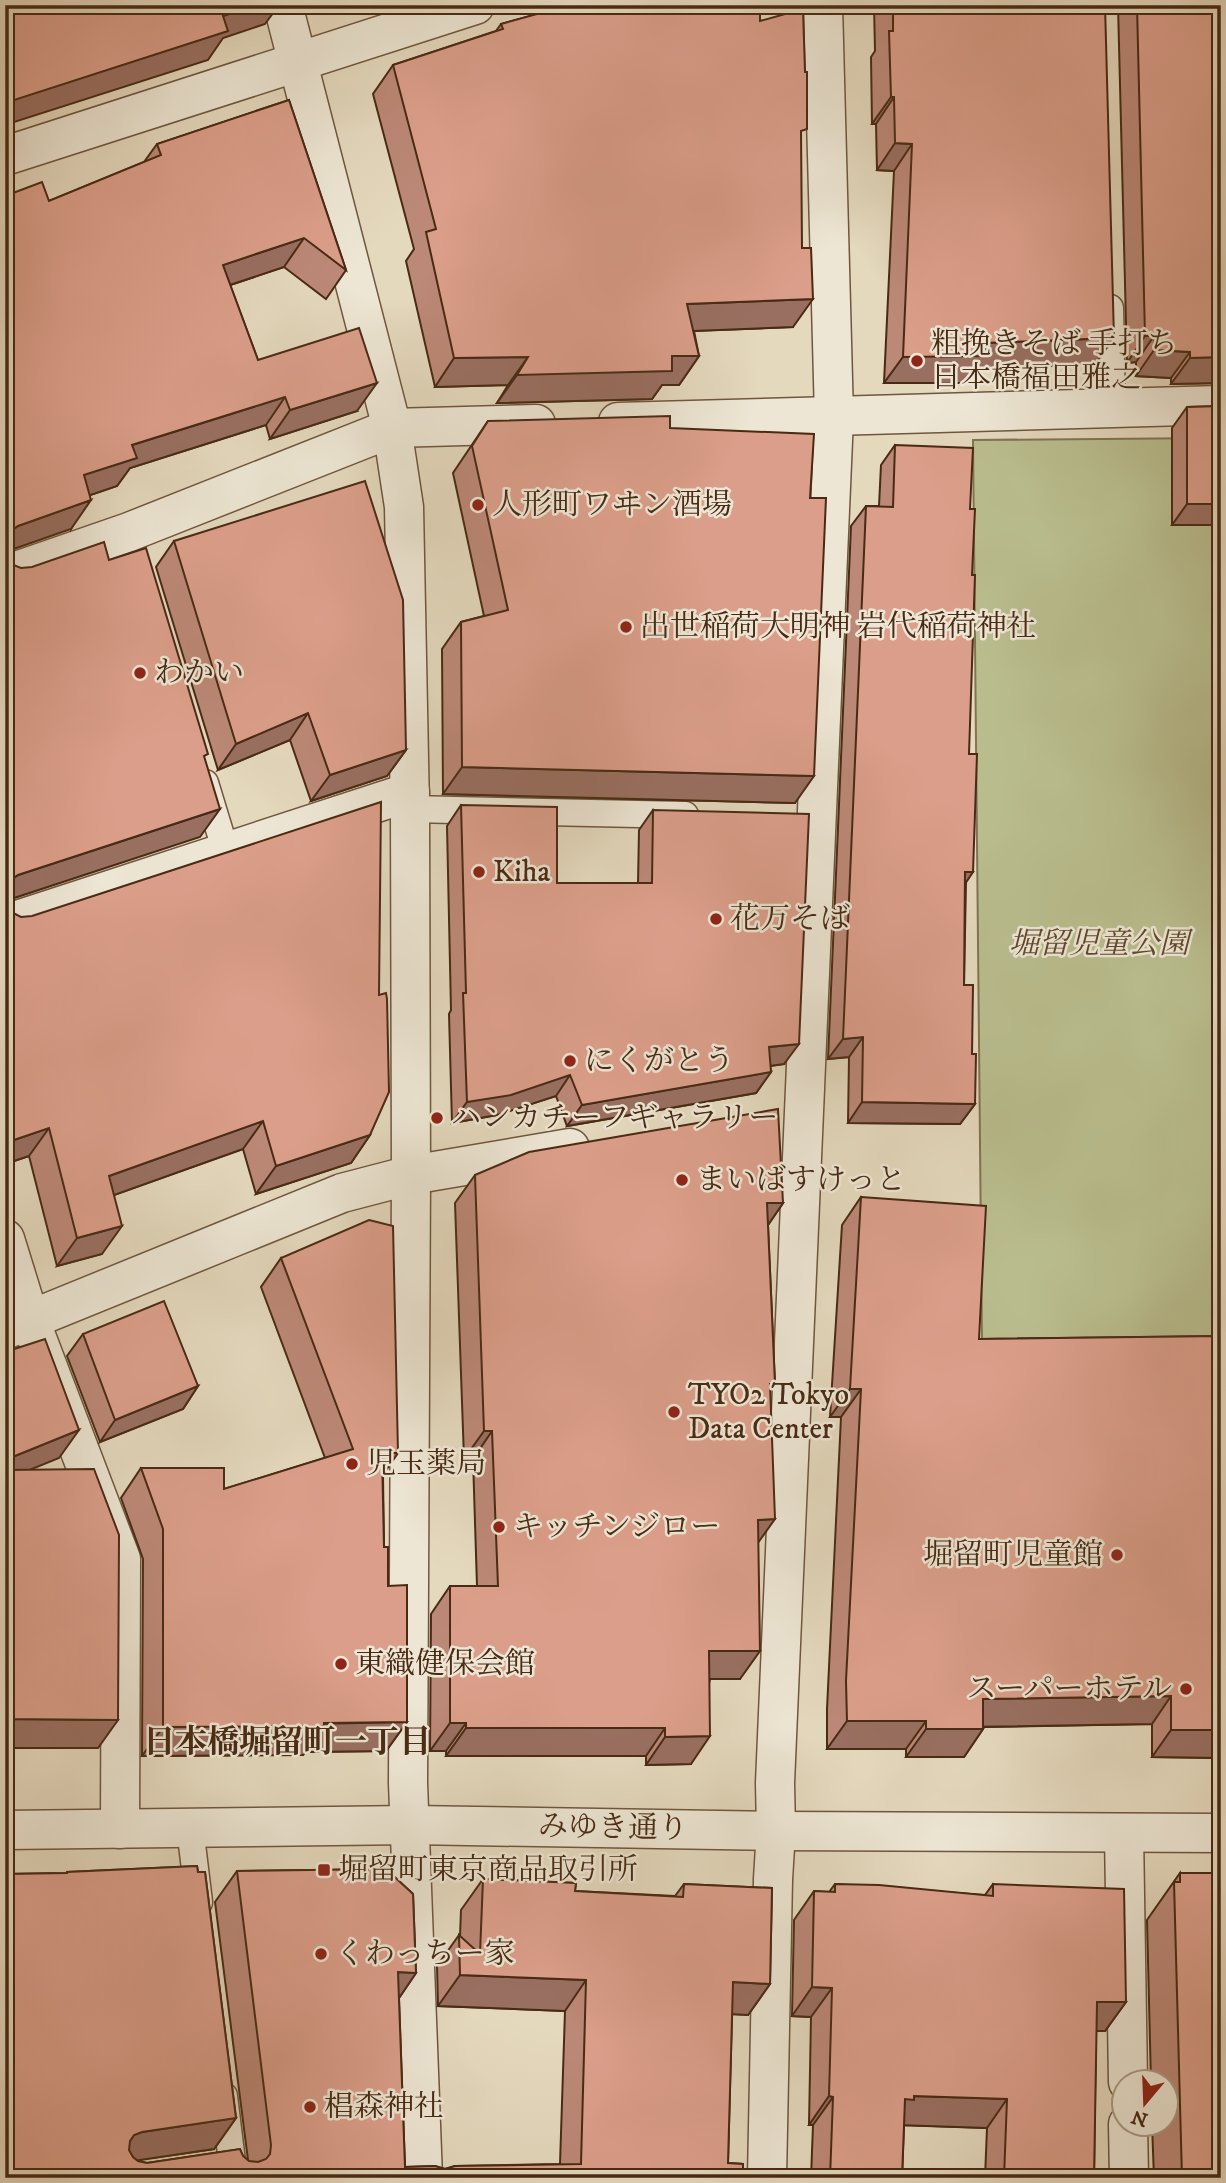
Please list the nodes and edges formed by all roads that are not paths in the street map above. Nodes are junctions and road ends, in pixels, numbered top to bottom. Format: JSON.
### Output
{"nodes":[{"id":1,"x":283,"y":5,"type":"edge"},
{"id":2,"x":475,"y":5,"type":"edge"},
{"id":3,"x":822,"y":5,"type":"edge"},
{"id":4,"x":296,"y":62,"type":"junction"},
{"id":5,"x":5,"y":156,"type":"edge"},
{"id":6,"x":1109,"y":283,"type":"edge"},
{"id":7,"x":1221,"y":405,"type":"edge"},
{"id":8,"x":1112,"y":408,"type":"junction"},
{"id":9,"x":834,"y":417,"type":"junction"},
{"id":10,"x":391,"y":428,"type":"junction"},
{"id":11,"x":5,"y":575,"type":"edge"},
{"id":12,"x":198,"y":759,"type":"edge"},
{"id":13,"x":410,"y":801,"type":"junction"},
{"id":14,"x":707,"y":815,"type":"edge"},
{"id":15,"x":226,"y":852,"type":"junction"},
{"id":16,"x":5,"y":924,"type":"edge"},
{"id":17,"x":804,"y":1107,"type":"junction"},
{"id":18,"x":763,"y":1114,"type":"edge"},
{"id":19,"x":601,"y":1142,"type":"edge"},
{"id":20,"x":411,"y":1175,"type":"junction"},
{"id":21,"x":5,"y":1239,"type":"edge"},
{"id":22,"x":17,"y":1325,"type":"edge"},
{"id":23,"x":411,"y":1825,"type":"junction"},
{"id":24,"x":190,"y":1828,"type":"junction"},
{"id":25,"x":120,"y":1829,"type":"junction"},
{"id":26,"x":5,"y":1830,"type":"edge"},
{"id":27,"x":776,"y":1831,"type":"junction"},
{"id":28,"x":1124,"y":1833,"type":"junction"},
{"id":29,"x":1221,"y":1833,"type":"edge"},
{"id":30,"x":203,"y":1928,"type":"edge"},
{"id":31,"x":220,"y":2065,"type":"edge"},
{"id":32,"x":1128,"y":2068,"type":"edge"},
{"id":33,"x":1128,"y":2138,"type":"edge"},
{"id":34,"x":205,"y":2166,"type":"edge"},
{"id":35,"x":233,"y":2170,"type":"edge"},
{"id":36,"x":423,"y":2178,"type":"edge"},
{"id":37,"x":767,"y":2178,"type":"edge"},
{"id":38,"x":1129,"y":2178,"type":"edge"}],
"edges":[{"from":1,"to":4,"type":"street"},
{"from":2,"to":4,"type":"street"},
{"from":3,"to":9,"type":"street"},
{"from":4,"to":5,"type":"street"},
{"from":4,"to":10,"type":"street"},
{"from":6,"to":8,"type":"lane"},
{"from":7,"to":8,"type":"street"},
{"from":8,"to":9,"type":"street"},
{"from":9,"to":10,"type":"street"},
{"from":9,"to":17,"type":"street"},
{"from":10,"to":11,"type":"street"},
{"from":10,"to":13,"type":"street"},
{"from":12,"to":15,"type":"lane"},
{"from":13,"to":14,"type":"lane"},
{"from":13,"to":15,"type":"street"},
{"from":13,"to":20,"type":"street"},
{"from":15,"to":16,"type":"street"},
{"from":17,"to":18,"type":"street"},
{"from":17,"to":27,"type":"street"},
{"from":19,"to":20,"type":"street"},
{"from":20,"to":22,"type":"street"},
{"from":20,"to":23,"type":"street"},
{"from":21,"to":22,"type":"street"},
{"from":22,"to":25,"type":"street"},
{"from":23,"to":24,"type":"street","name":"みゆき通り"},
{"from":23,"to":27,"type":"street","name":"みゆき通り"},
{"from":23,"to":36,"type":"street"},
{"from":24,"to":25,"type":"street","name":"みゆき通り"},
{"from":24,"to":30,"type":"lane"},
{"from":25,"to":26,"type":"street","name":"みゆき通り"},
{"from":27,"to":28,"type":"street","name":"みゆき通り"},
{"from":27,"to":37,"type":"street"},
{"from":28,"to":29,"type":"street","name":"みゆき通り"},
{"from":28,"to":32,"type":"street"},
{"from":31,"to":35,"type":"lane"},
{"from":33,"to":38,"type":"street"},
{"from":34,"to":35,"type":"lane"}]}
